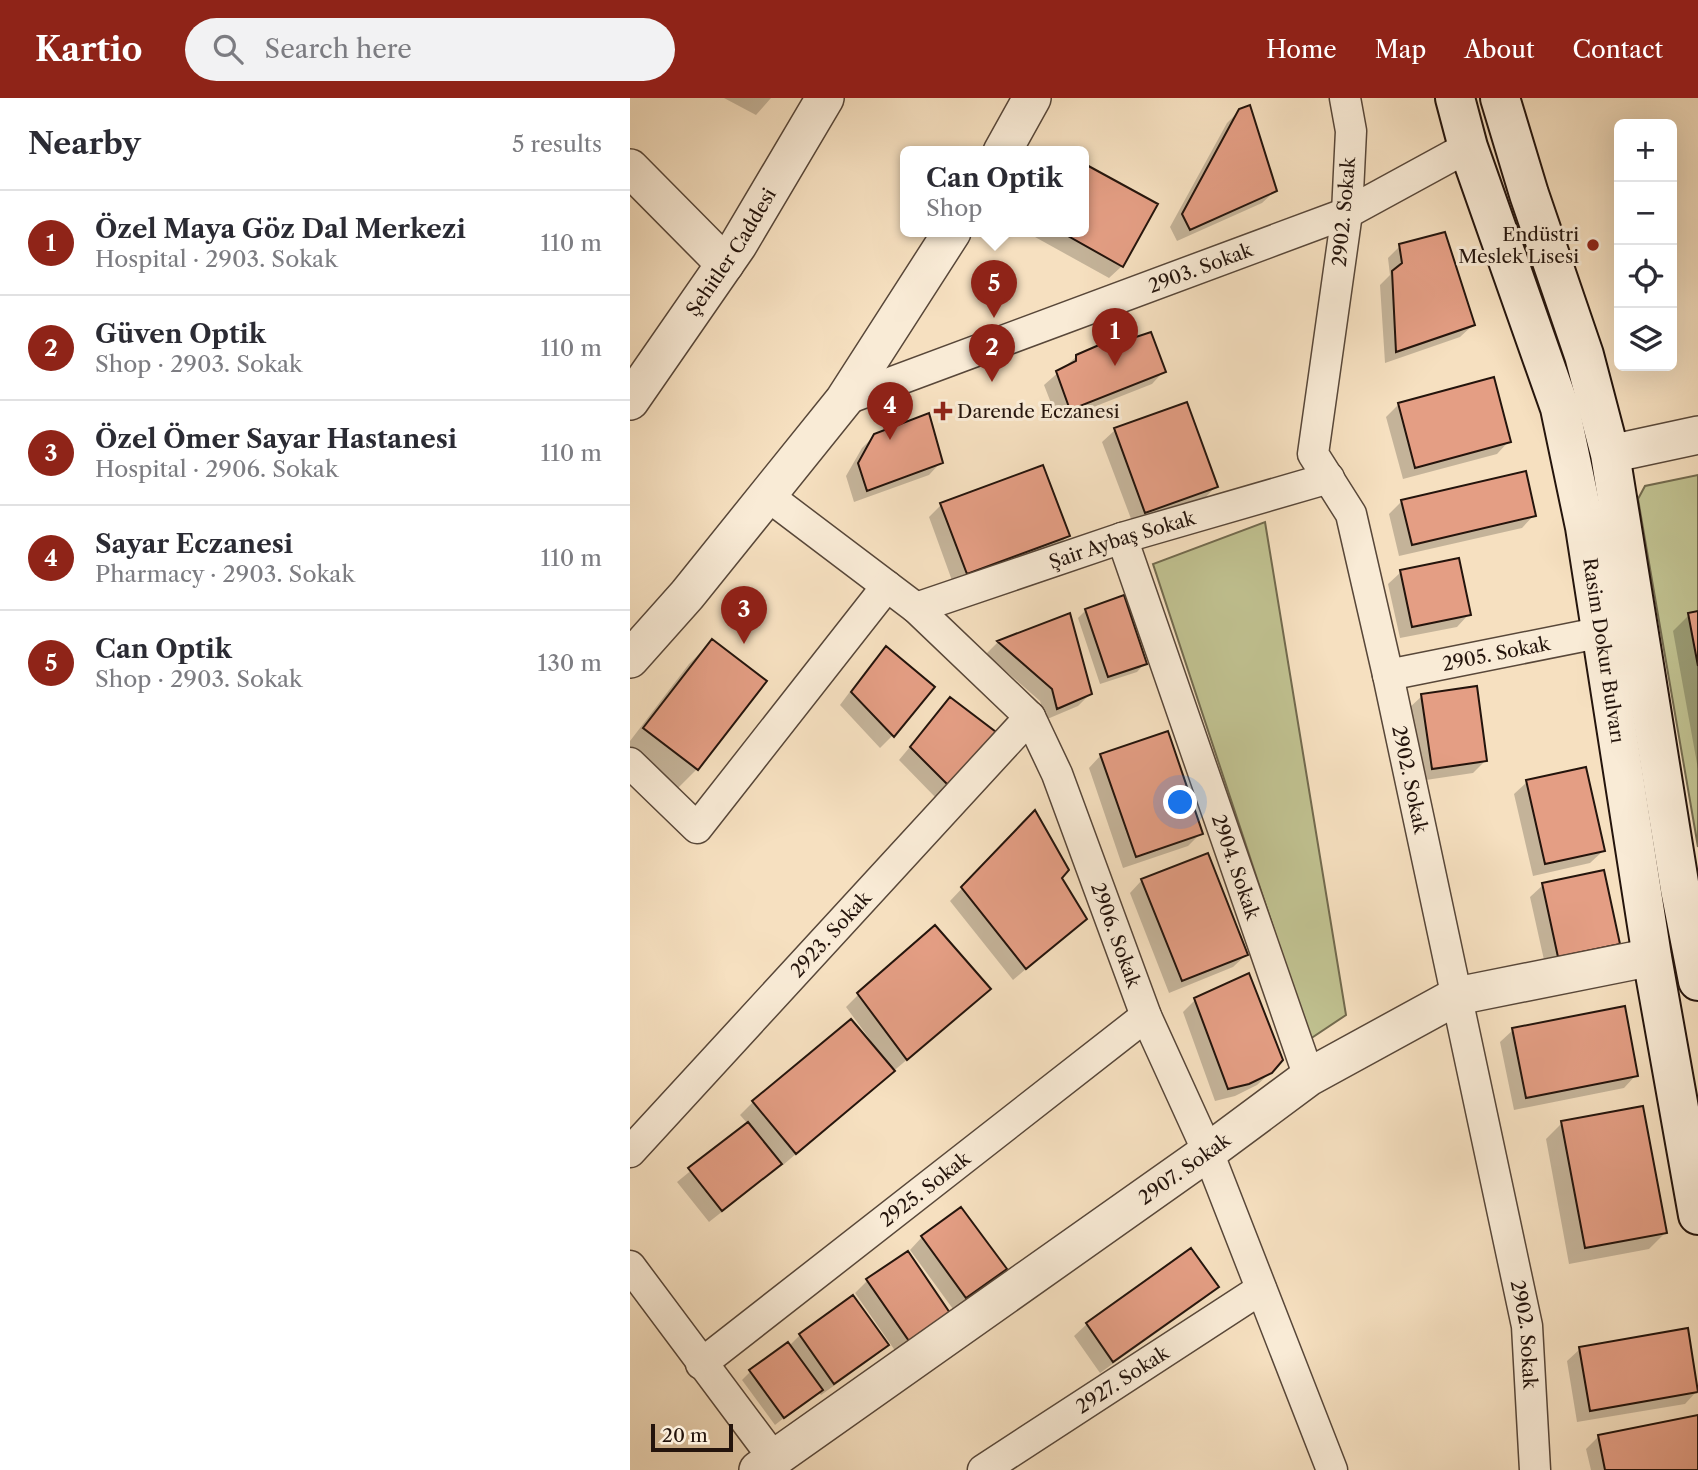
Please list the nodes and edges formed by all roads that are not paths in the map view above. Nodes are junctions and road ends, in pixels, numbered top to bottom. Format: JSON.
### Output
{"nodes":[{"id":1,"x":825,"y":98,"type":"edge"},
{"id":2,"x":1032,"y":98,"type":"edge"},
{"id":3,"x":1345,"y":98,"type":"edge"},
{"id":4,"x":1455,"y":98,"type":"edge"},
{"id":5,"x":1500,"y":98,"type":"edge"},
{"id":6,"x":1005,"y":146,"type":"edge"},
{"id":7,"x":1468,"y":147,"type":"junction"},
{"id":8,"x":630,"y":168,"type":"edge"},
{"id":9,"x":1347,"y":213,"type":"junction"},
{"id":10,"x":949,"y":237,"type":"edge"},
{"id":11,"x":725,"y":264,"type":"junction"},
{"id":12,"x":630,"y":400,"type":"edge"},
{"id":13,"x":844,"y":400,"type":"junction"},
{"id":14,"x":1698,"y":435,"type":"edge"},
{"id":15,"x":1609,"y":454,"type":"junction"},
{"id":16,"x":1329,"y":478,"type":"junction"},
{"id":17,"x":768,"y":496,"type":"junction"},
{"id":18,"x":1122,"y":538,"type":"junction"},
{"id":19,"x":887,"y":586,"type":"junction"},
{"id":20,"x":916,"y":608,"type":"junction"},
{"id":21,"x":1603,"y":632,"type":"junction"},
{"id":22,"x":630,"y":659,"type":"edge"},
{"id":23,"x":1388,"y":675,"type":"junction"},
{"id":24,"x":1030,"y":717,"type":"junction"},
{"id":25,"x":630,"y":763,"type":"edge"},
{"id":26,"x":1652,"y":957,"type":"junction"},
{"id":27,"x":1698,"y":981,"type":"edge"},
{"id":28,"x":1457,"y":996,"type":"junction"},
{"id":29,"x":1146,"y":1016,"type":"junction"},
{"id":30,"x":1309,"y":1077,"type":"junction"},
{"id":31,"x":630,"y":1152,"type":"edge"},
{"id":32,"x":1208,"y":1152,"type":"junction"},
{"id":33,"x":1698,"y":1215,"type":"edge"},
{"id":34,"x":630,"y":1266,"type":"edge"},
{"id":35,"x":1261,"y":1289,"type":"junction"},
{"id":36,"x":701,"y":1364,"type":"junction"},
{"id":37,"x":766,"y":1465,"type":"edge"},
{"id":38,"x":983,"y":1470,"type":"edge"},
{"id":39,"x":1332,"y":1470,"type":"edge"},
{"id":40,"x":1535,"y":1470,"type":"edge"}],
"edges":[{"from":1,"to":11,"type":"street","name":"Şehitler Caddesi"},
{"from":2,"to":6,"type":"street"},
{"from":3,"to":9,"type":"street","name":"2902. Sokak"},
{"from":4,"to":7,"type":"main road","name":"Rasim Dokur Bulvarı"},
{"from":5,"to":15,"type":"main road"},
{"from":7,"to":9,"type":"street","name":"2903. Sokak"},
{"from":7,"to":21,"type":"main road","name":"Rasim Dokur Bulvarı"},
{"from":8,"to":11,"type":"street"},
{"from":9,"to":13,"type":"street","name":"2903. Sokak"},
{"from":9,"to":16,"type":"street","name":"2902. Sokak"},
{"from":10,"to":13,"type":"street"},
{"from":11,"to":12,"type":"street","name":"Şehitler Caddesi"},
{"from":13,"to":17,"type":"street"},
{"from":14,"to":15,"type":"street"},
{"from":15,"to":27,"type":"main road"},
{"from":16,"to":18,"type":"street","name":"Şair Aybaş Sokak"},
{"from":16,"to":23,"type":"street","name":"2902. Sokak"},
{"from":17,"to":19,"type":"street","name":"2906. Sokak"},
{"from":17,"to":22,"type":"street"},
{"from":18,"to":20,"type":"street","name":"Şair Aybaş Sokak"},
{"from":18,"to":30,"type":"street","name":"2904. Sokak"},
{"from":19,"to":20,"type":"street","name":"2906. Sokak"},
{"from":19,"to":25,"type":"street"},
{"from":20,"to":24,"type":"street","name":"2906. Sokak"},
{"from":21,"to":23,"type":"street","name":"2905. Sokak"},
{"from":21,"to":26,"type":"main road","name":"Rasim Dokur Bulvarı"},
{"from":23,"to":28,"type":"street","name":"2902. Sokak"},
{"from":24,"to":29,"type":"street","name":"2906. Sokak"},
{"from":24,"to":31,"type":"street","name":"2923. Sokak"},
{"from":26,"to":28,"type":"street","name":"2907. Sokak"},
{"from":26,"to":33,"type":"main road","name":"Rasim Dokur Bulvarı"},
{"from":28,"to":30,"type":"street","name":"2907. Sokak"},
{"from":28,"to":40,"type":"street","name":"2902. Sokak"},
{"from":29,"to":32,"type":"street","name":"2906. Sokak"},
{"from":29,"to":36,"type":"street","name":"2925. Sokak"},
{"from":30,"to":32,"type":"street","name":"2907. Sokak"},
{"from":32,"to":35,"type":"street","name":"2906. Sokak"},
{"from":32,"to":37,"type":"street","name":"2907. Sokak"},
{"from":34,"to":36,"type":"street"},
{"from":35,"to":38,"type":"street","name":"2927. Sokak"},
{"from":35,"to":39,"type":"street","name":"2906. Sokak"},
{"from":36,"to":37,"type":"street"}]}
